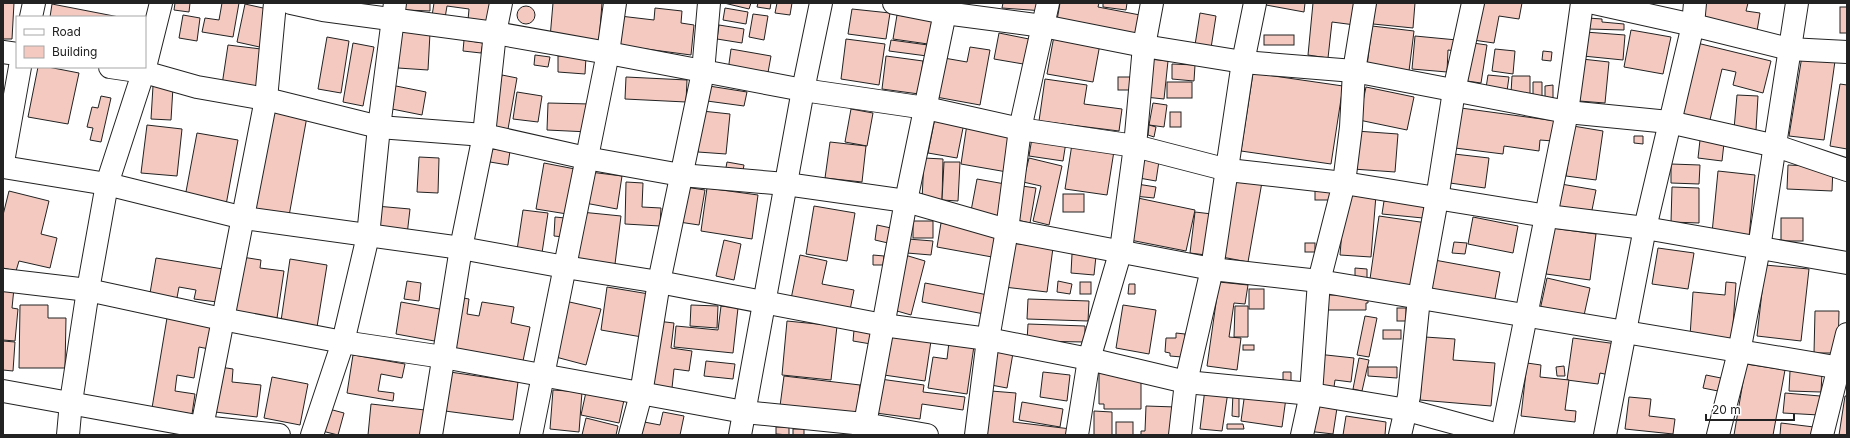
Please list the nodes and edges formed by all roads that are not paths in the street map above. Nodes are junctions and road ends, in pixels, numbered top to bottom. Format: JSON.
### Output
{"nodes":[{"id":1,"x":34,"y":3,"type":"edge"},
{"id":2,"x":162,"y":3,"type":"edge"},
{"id":3,"x":275,"y":3,"type":"edge"},
{"id":4,"x":291,"y":3,"type":"edge"},
{"id":5,"x":501,"y":3,"type":"edge"},
{"id":6,"x":615,"y":3,"type":"edge"},
{"id":7,"x":709,"y":3,"type":"edge"},
{"id":8,"x":821,"y":3,"type":"edge"},
{"id":9,"x":894,"y":3,"type":"edge"},
{"id":10,"x":1048,"y":3,"type":"edge"},
{"id":11,"x":1152,"y":3,"type":"edge"},
{"id":12,"x":1255,"y":3,"type":"edge"},
{"id":13,"x":1365,"y":3,"type":"edge"},
{"id":14,"x":1473,"y":3,"type":"edge"},
{"id":15,"x":1582,"y":3,"type":"edge"},
{"id":16,"x":1594,"y":3,"type":"edge"},
{"id":17,"x":1695,"y":3,"type":"edge"},
{"id":18,"x":1796,"y":3,"type":"edge"},
{"id":19,"x":946,"y":8,"type":"edge"},
{"id":20,"x":394,"y":11,"type":"edge"},
{"id":21,"x":31,"y":16,"type":"edge"},
{"id":22,"x":1693,"y":25,"type":"junction"},
{"id":23,"x":1043,"y":26,"type":"junction"},
{"id":24,"x":495,"y":33,"type":"junction"},
{"id":25,"x":1144,"y":46,"type":"junction"},
{"id":26,"x":1789,"y":49,"type":"junction"},
{"id":27,"x":3,"y":52,"type":"edge"},
{"id":28,"x":1847,"y":52,"type":"edge"},
{"id":29,"x":608,"y":53,"type":"junction"},
{"id":30,"x":16,"y":54,"type":"edge"},
{"id":31,"x":146,"y":61,"type":"edge"},
{"id":32,"x":1243,"y":62,"type":"junction"},
{"id":33,"x":20,"y":68,"type":"edge"},
{"id":34,"x":144,"y":68,"type":"edge"},
{"id":35,"x":1354,"y":71,"type":"junction"},
{"id":36,"x":703,"y":72,"type":"junction"},
{"id":37,"x":803,"y":90,"type":"junction"},
{"id":38,"x":1454,"y":91,"type":"junction"},
{"id":39,"x":266,"y":99,"type":"junction"},
{"id":40,"x":926,"y":108,"type":"junction"},
{"id":41,"x":1567,"y":112,"type":"junction"},
{"id":42,"x":1669,"y":122,"type":"junction"},
{"id":43,"x":379,"y":127,"type":"junction"},
{"id":44,"x":1020,"y":129,"type":"junction"},
{"id":45,"x":484,"y":135,"type":"junction"},
{"id":46,"x":1135,"y":146,"type":"junction"},
{"id":47,"x":1776,"y":146,"type":"junction"},
{"id":48,"x":586,"y":158,"type":"junction"},
{"id":49,"x":3,"y":162,"type":"edge"},
{"id":50,"x":3,"y":167,"type":"edge"},
{"id":51,"x":1228,"y":170,"type":"junction"},
{"id":52,"x":1847,"y":170,"type":"edge"},
{"id":53,"x":681,"y":174,"type":"junction"},
{"id":54,"x":1344,"y":183,"type":"junction"},
{"id":55,"x":107,"y":184,"type":"junction"},
{"id":56,"x":786,"y":184,"type":"junction"},
{"id":57,"x":1437,"y":199,"type":"junction"},
{"id":58,"x":906,"y":201,"type":"junction"},
{"id":59,"x":1547,"y":216,"type":"junction"},
{"id":60,"x":244,"y":218,"type":"junction"},
{"id":61,"x":1645,"y":228,"type":"junction"},
{"id":62,"x":1007,"y":230,"type":"junction"},
{"id":63,"x":368,"y":236,"type":"junction"},
{"id":64,"x":461,"y":248,"type":"junction"},
{"id":65,"x":1759,"y":248,"type":"junction"},
{"id":66,"x":1121,"y":250,"type":"junction"},
{"id":67,"x":1847,"y":263,"type":"edge"},
{"id":68,"x":565,"y":267,"type":"junction"},
{"id":69,"x":1212,"y":269,"type":"junction"},
{"id":70,"x":3,"y":280,"type":"edge"},
{"id":71,"x":1319,"y":281,"type":"junction"},
{"id":72,"x":659,"y":282,"type":"junction"},
{"id":73,"x":88,"y":290,"type":"junction"},
{"id":74,"x":1419,"y":298,"type":"junction"},
{"id":75,"x":764,"y":302,"type":"junction"},
{"id":76,"x":1527,"y":316,"type":"junction"},
{"id":77,"x":222,"y":319,"type":"junction"},
{"id":78,"x":883,"y":325,"type":"junction"},
{"id":79,"x":1624,"y":332,"type":"junction"},
{"id":80,"x":1847,"y":334,"type":"edge"},
{"id":81,"x":988,"y":339,"type":"junction"},
{"id":82,"x":343,"y":342,"type":"junction"},
{"id":83,"x":1739,"y":352,"type":"junction"},
{"id":84,"x":443,"y":358,"type":"junction"},
{"id":85,"x":1089,"y":359,"type":"junction"},
{"id":86,"x":1843,"y":368,"type":"edge"},
{"id":87,"x":544,"y":376,"type":"junction"},
{"id":88,"x":1186,"y":382,"type":"junction"},
{"id":89,"x":3,"y":391,"type":"edge"},
{"id":90,"x":641,"y":394,"type":"junction"},
{"id":91,"x":1311,"y":394,"type":"junction"},
{"id":92,"x":71,"y":402,"type":"junction"},
{"id":93,"x":1407,"y":410,"type":"junction"},
{"id":94,"x":744,"y":412,"type":"junction"},
{"id":95,"x":863,"y":430,"type":"edge"},
{"id":96,"x":200,"y":431,"type":"edge"},
{"id":97,"x":68,"y":435,"type":"edge"},
{"id":98,"x":279,"y":435,"type":"edge"},
{"id":99,"x":312,"y":435,"type":"edge"},
{"id":100,"x":431,"y":435,"type":"edge"},
{"id":101,"x":531,"y":435,"type":"edge"},
{"id":102,"x":630,"y":435,"type":"edge"},
{"id":103,"x":740,"y":435,"type":"edge"},
{"id":104,"x":927,"y":435,"type":"edge"},
{"id":105,"x":976,"y":435,"type":"edge"},
{"id":106,"x":1077,"y":435,"type":"edge"},
{"id":107,"x":1180,"y":435,"type":"edge"},
{"id":108,"x":1302,"y":435,"type":"edge"},
{"id":109,"x":1400,"y":435,"type":"edge"},
{"id":110,"x":1499,"y":435,"type":"edge"},
{"id":111,"x":1502,"y":435,"type":"edge"},
{"id":112,"x":1605,"y":435,"type":"edge"},
{"id":113,"x":1718,"y":435,"type":"edge"},
{"id":114,"x":1822,"y":435,"type":"edge"}],
"edges":[{"from":1,"to":21,"type":"street"},
{"from":2,"to":31,"type":"street"},
{"from":3,"to":39,"type":"street"},
{"from":4,"to":20,"type":"street"},
{"from":5,"to":24,"type":"street"},
{"from":6,"to":29,"type":"street"},
{"from":7,"to":36,"type":"street"},
{"from":8,"to":37,"type":"street"},
{"from":9,"to":19,"type":"street"},
{"from":10,"to":23,"type":"street"},
{"from":11,"to":25,"type":"street"},
{"from":12,"to":32,"type":"street"},
{"from":13,"to":35,"type":"street"},
{"from":14,"to":38,"type":"street"},
{"from":15,"to":41,"type":"street"},
{"from":16,"to":22,"type":"street"},
{"from":17,"to":22,"type":"street"},
{"from":18,"to":26,"type":"street"},
{"from":19,"to":23,"type":"street"},
{"from":19,"to":40,"type":"street"},
{"from":20,"to":24,"type":"street"},
{"from":20,"to":43,"type":"street"},
{"from":22,"to":26,"type":"street"},
{"from":22,"to":42,"type":"street"},
{"from":23,"to":25,"type":"street"},
{"from":23,"to":44,"type":"street"},
{"from":24,"to":29,"type":"street"},
{"from":24,"to":45,"type":"street"},
{"from":25,"to":32,"type":"street"},
{"from":25,"to":46,"type":"street"},
{"from":26,"to":28,"type":"street"},
{"from":26,"to":47,"type":"street"},
{"from":27,"to":30,"type":"street"},
{"from":29,"to":36,"type":"street"},
{"from":29,"to":48,"type":"street"},
{"from":32,"to":35,"type":"street"},
{"from":32,"to":51,"type":"street"},
{"from":33,"to":49,"type":"street"},
{"from":34,"to":39,"type":"street"},
{"from":34,"to":55,"type":"street"},
{"from":35,"to":38,"type":"street"},
{"from":35,"to":54,"type":"street"},
{"from":36,"to":37,"type":"street"},
{"from":36,"to":53,"type":"street"},
{"from":37,"to":40,"type":"street"},
{"from":37,"to":56,"type":"street"},
{"from":38,"to":41,"type":"street"},
{"from":38,"to":57,"type":"street"},
{"from":39,"to":43,"type":"street"},
{"from":39,"to":60,"type":"street"},
{"from":40,"to":44,"type":"street"},
{"from":40,"to":58,"type":"street"},
{"from":41,"to":42,"type":"street"},
{"from":41,"to":59,"type":"street"},
{"from":42,"to":47,"type":"street"},
{"from":42,"to":61,"type":"street"},
{"from":43,"to":45,"type":"street"},
{"from":43,"to":63,"type":"street"},
{"from":44,"to":46,"type":"street"},
{"from":44,"to":62,"type":"street"},
{"from":45,"to":48,"type":"street"},
{"from":45,"to":64,"type":"street"},
{"from":46,"to":51,"type":"street"},
{"from":46,"to":66,"type":"street"},
{"from":47,"to":52,"type":"street"},
{"from":47,"to":65,"type":"street"},
{"from":48,"to":53,"type":"street"},
{"from":48,"to":68,"type":"street"},
{"from":50,"to":55,"type":"street"},
{"from":51,"to":54,"type":"street"},
{"from":51,"to":69,"type":"street"},
{"from":53,"to":56,"type":"street"},
{"from":53,"to":72,"type":"street"},
{"from":54,"to":57,"type":"street"},
{"from":54,"to":71,"type":"street"},
{"from":55,"to":60,"type":"street"},
{"from":55,"to":73,"type":"street"},
{"from":56,"to":58,"type":"street"},
{"from":56,"to":75,"type":"street"},
{"from":57,"to":59,"type":"street"},
{"from":57,"to":74,"type":"street"},
{"from":58,"to":62,"type":"street"},
{"from":58,"to":78,"type":"street"},
{"from":59,"to":61,"type":"street"},
{"from":59,"to":76,"type":"street"},
{"from":60,"to":63,"type":"street"},
{"from":60,"to":77,"type":"street"},
{"from":61,"to":65,"type":"street"},
{"from":61,"to":79,"type":"street"},
{"from":62,"to":66,"type":"street"},
{"from":62,"to":81,"type":"street"},
{"from":63,"to":64,"type":"street"},
{"from":63,"to":82,"type":"street"},
{"from":64,"to":68,"type":"street"},
{"from":64,"to":84,"type":"street"},
{"from":65,"to":67,"type":"street"},
{"from":65,"to":83,"type":"street"},
{"from":66,"to":69,"type":"street"},
{"from":66,"to":85,"type":"street"},
{"from":68,"to":72,"type":"street"},
{"from":68,"to":87,"type":"street"},
{"from":69,"to":71,"type":"street"},
{"from":69,"to":88,"type":"street"},
{"from":70,"to":73,"type":"street"},
{"from":71,"to":74,"type":"street"},
{"from":71,"to":91,"type":"street"},
{"from":72,"to":75,"type":"street"},
{"from":72,"to":90,"type":"street"},
{"from":73,"to":77,"type":"street"},
{"from":73,"to":92,"type":"street"},
{"from":74,"to":76,"type":"street"},
{"from":74,"to":93,"type":"street"},
{"from":75,"to":78,"type":"street"},
{"from":75,"to":94,"type":"street"},
{"from":76,"to":79,"type":"street"},
{"from":76,"to":111,"type":"street"},
{"from":77,"to":82,"type":"street"},
{"from":77,"to":96,"type":"street"},
{"from":78,"to":81,"type":"street"},
{"from":78,"to":95,"type":"street"},
{"from":79,"to":83,"type":"street"},
{"from":79,"to":112,"type":"street"},
{"from":80,"to":86,"type":"street"},
{"from":81,"to":85,"type":"street"},
{"from":81,"to":105,"type":"street"},
{"from":82,"to":84,"type":"street"},
{"from":82,"to":99,"type":"street"},
{"from":83,"to":86,"type":"street"},
{"from":83,"to":113,"type":"street"},
{"from":84,"to":87,"type":"street"},
{"from":84,"to":100,"type":"street"},
{"from":85,"to":88,"type":"street"},
{"from":85,"to":106,"type":"street"},
{"from":86,"to":114,"type":"street"},
{"from":87,"to":90,"type":"street"},
{"from":87,"to":101,"type":"street"},
{"from":88,"to":91,"type":"street"},
{"from":88,"to":107,"type":"street"},
{"from":89,"to":92,"type":"street"},
{"from":90,"to":94,"type":"street"},
{"from":90,"to":102,"type":"street"},
{"from":91,"to":93,"type":"street"},
{"from":91,"to":108,"type":"street"},
{"from":92,"to":96,"type":"street"},
{"from":92,"to":97,"type":"street"},
{"from":93,"to":109,"type":"street"},
{"from":93,"to":110,"type":"street"},
{"from":94,"to":95,"type":"street"},
{"from":94,"to":103,"type":"street"},
{"from":95,"to":104,"type":"street"},
{"from":96,"to":98,"type":"street"}]}
